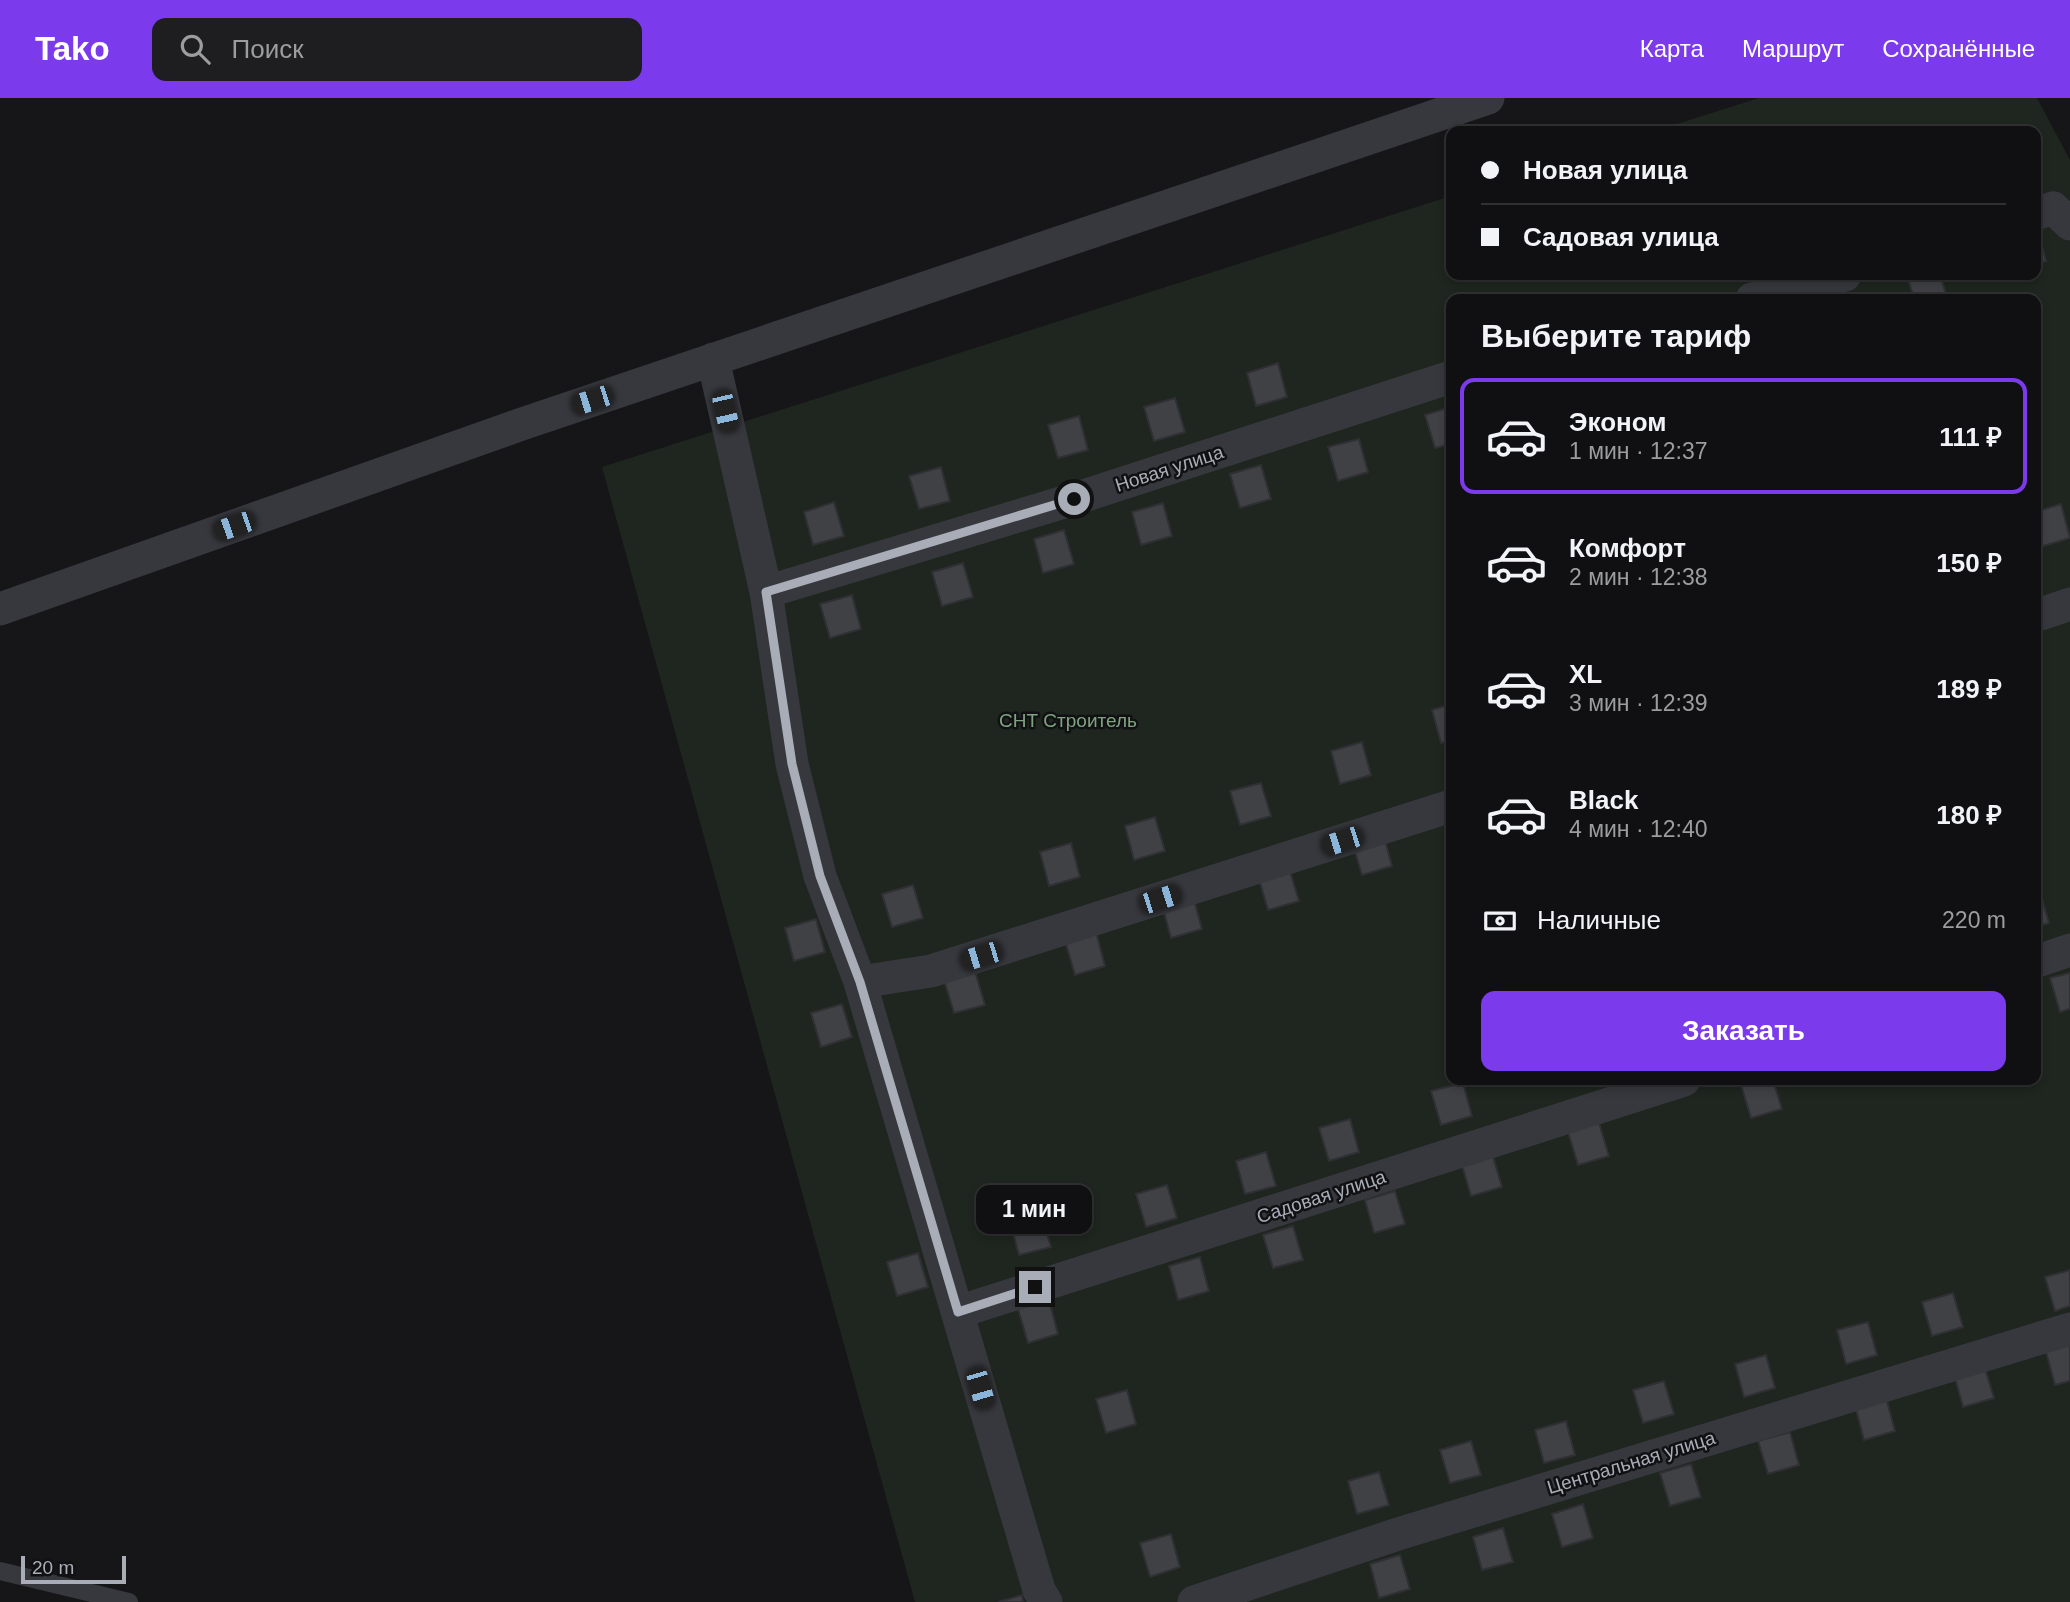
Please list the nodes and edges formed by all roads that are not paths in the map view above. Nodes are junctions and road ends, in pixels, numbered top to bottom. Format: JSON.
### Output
{"nodes":[{"id":1,"x":1488,"y":98,"type":"edge"},
{"id":2,"x":2041,"y":212,"type":"edge"},
{"id":3,"x":2070,"y":224,"type":"edge"},
{"id":4,"x":1826,"y":280,"type":"edge"},
{"id":5,"x":1771,"y":294,"type":"edge"},
{"id":6,"x":713,"y":359,"type":"junction"},
{"id":7,"x":1446,"y":379,"type":"edge"},
{"id":8,"x":766,"y":592,"type":"junction"},
{"id":9,"x":2070,"y":604,"type":"edge"},
{"id":10,"x":0,"y":609,"type":"edge"},
{"id":11,"x":2041,"y":613,"type":"edge"},
{"id":12,"x":1446,"y":808,"type":"edge"},
{"id":13,"x":2070,"y":950,"type":"edge"},
{"id":14,"x":2041,"y":960,"type":"edge"},
{"id":15,"x":860,"y":982,"type":"junction"},
{"id":16,"x":1668,"y":1085,"type":"edge"},
{"id":17,"x":958,"y":1312,"type":"junction"},
{"id":18,"x":2070,"y":1329,"type":"edge"},
{"id":19,"x":0,"y":1571,"type":"edge"},
{"id":20,"x":129,"y":1602,"type":"edge"},
{"id":21,"x":1046,"y":1602,"type":"edge"},
{"id":22,"x":1194,"y":1602,"type":"edge"}],
"edges":[{"from":1,"to":6,"type":"street"},
{"from":2,"to":3,"type":"street"},
{"from":4,"to":5,"type":"street"},
{"from":6,"to":8,"type":"street"},
{"from":6,"to":10,"type":"street"},
{"from":7,"to":8,"type":"street","name":"Новая улица"},
{"from":8,"to":15,"type":"street"},
{"from":9,"to":11,"type":"street"},
{"from":12,"to":15,"type":"street"},
{"from":13,"to":14,"type":"street"},
{"from":15,"to":17,"type":"street"},
{"from":16,"to":17,"type":"street","name":"Садовая улица"},
{"from":17,"to":21,"type":"street"},
{"from":18,"to":22,"type":"street","name":"Центральная улица"},
{"from":19,"to":20,"type":"lane"}]}
